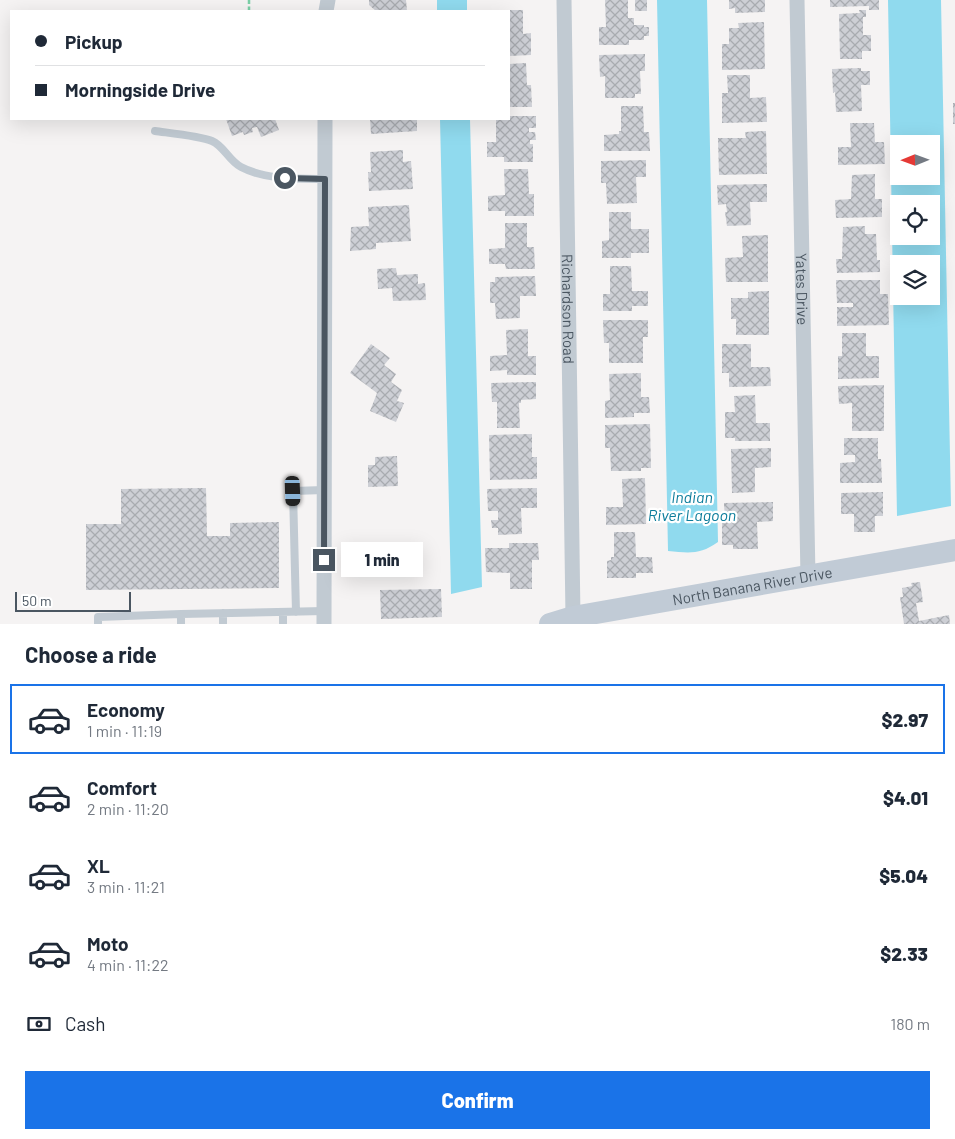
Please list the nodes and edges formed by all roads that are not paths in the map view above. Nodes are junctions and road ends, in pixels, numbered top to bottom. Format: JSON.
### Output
{"nodes":[{"id":1,"x":564,"y":0,"type":"edge"},
{"id":2,"x":797,"y":0,"type":"edge"},
{"id":3,"x":325,"y":120,"type":"edge"},
{"id":4,"x":155,"y":131,"type":"dead end"},
{"id":5,"x":325,"y":179,"type":"junction"},
{"id":6,"x":324,"y":490,"type":"junction"},
{"id":7,"x":955,"y":550,"type":"edge"},
{"id":8,"x":808,"y":577,"type":"junction"},
{"id":9,"x":283,"y":612,"type":"junction"},
{"id":10,"x":296,"y":612,"type":"junction"},
{"id":11,"x":223,"y":613,"type":"junction"},
{"id":12,"x":181,"y":614,"type":"junction"},
{"id":13,"x":573,"y":617,"type":"junction"},
{"id":14,"x":324,"y":618,"type":"edge"},
{"id":15,"x":98,"y":624,"type":"edge"},
{"id":16,"x":182,"y":624,"type":"edge"},
{"id":17,"x":223,"y":624,"type":"edge"},
{"id":18,"x":283,"y":624,"type":"edge"},
{"id":19,"x":550,"y":624,"type":"edge"}],
"edges":[{"from":1,"to":13,"type":"street","name":"Richardson Road"},
{"from":2,"to":8,"type":"street","name":"Yates Drive"},
{"from":3,"to":5,"type":"street"},
{"from":4,"to":5,"type":"lane"},
{"from":5,"to":6,"type":"street"},
{"from":6,"to":10,"type":"lane"},
{"from":6,"to":14,"type":"street"},
{"from":7,"to":8,"type":"street","name":"North Banana River Drive"},
{"from":8,"to":13,"type":"street","name":"North Banana River Drive"},
{"from":9,"to":10,"type":"lane"},
{"from":9,"to":11,"type":"lane"},
{"from":9,"to":18,"type":"lane"},
{"from":10,"to":14,"type":"lane"},
{"from":11,"to":12,"type":"lane"},
{"from":11,"to":17,"type":"lane"},
{"from":12,"to":15,"type":"lane"},
{"from":12,"to":16,"type":"lane"},
{"from":13,"to":19,"type":"street","name":"North Banana River Drive"}]}
